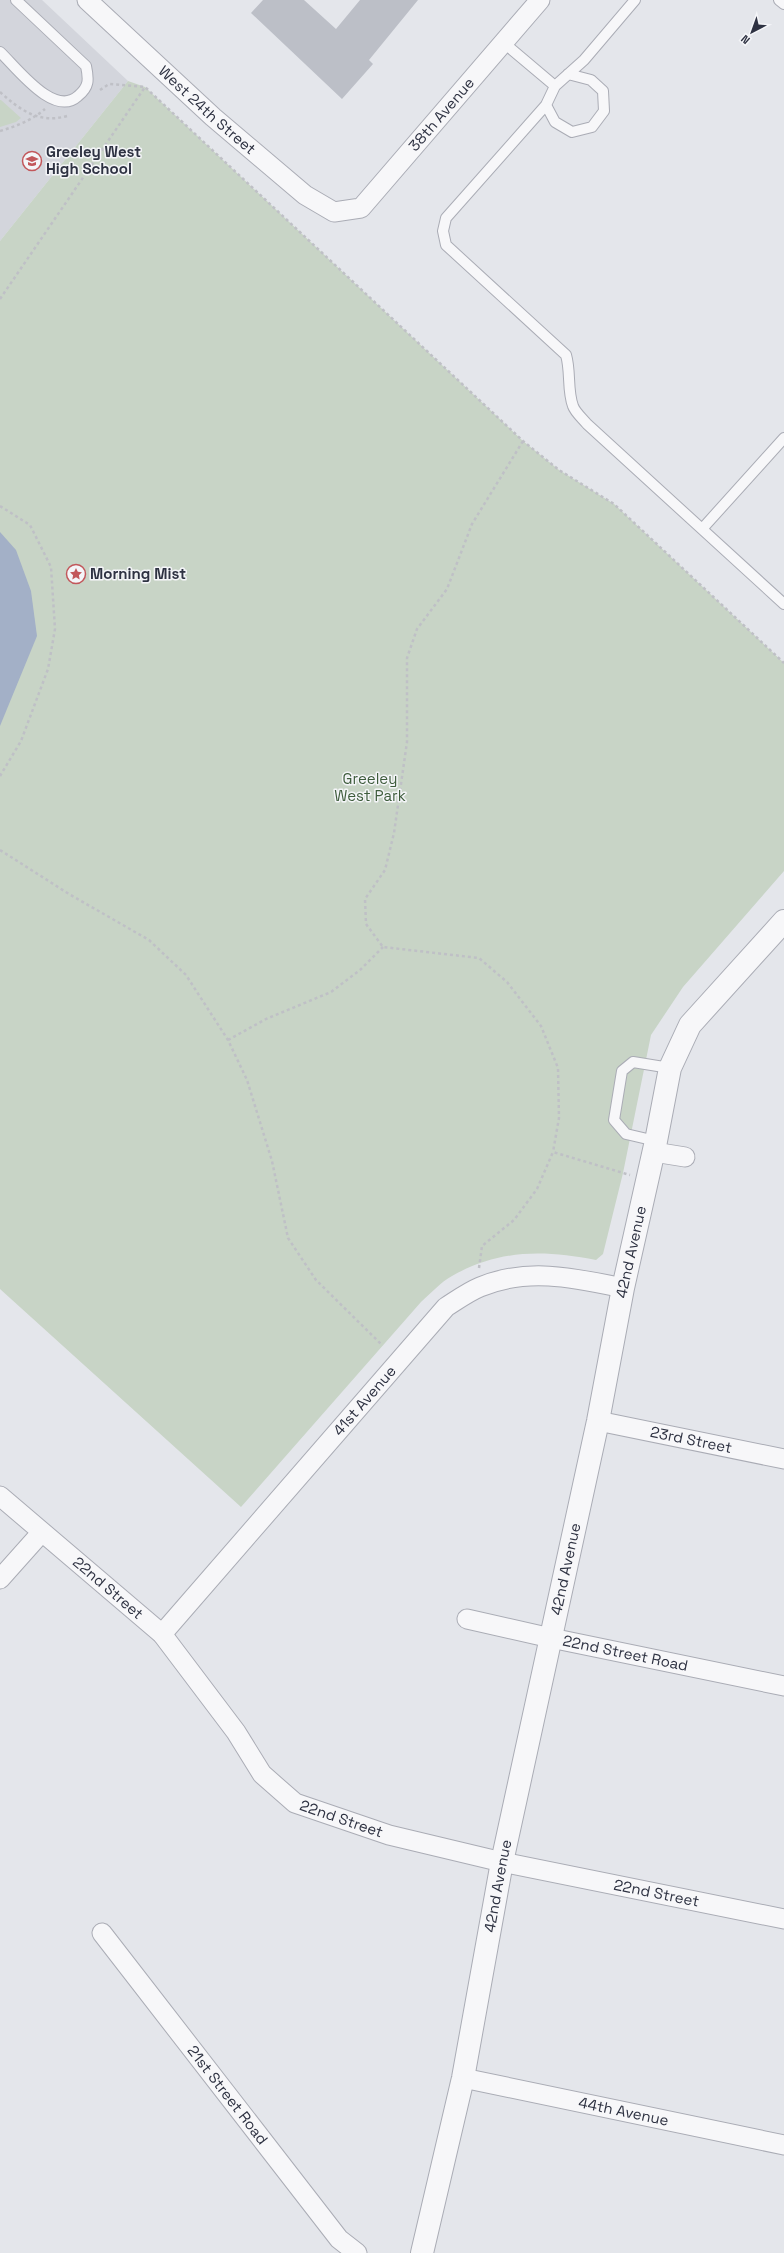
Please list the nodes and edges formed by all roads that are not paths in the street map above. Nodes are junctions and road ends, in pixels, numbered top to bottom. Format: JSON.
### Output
{"nodes":[{"id":1,"x":16,"y":0,"type":"edge"},
{"id":2,"x":87,"y":0,"type":"edge"},
{"id":3,"x":540,"y":0,"type":"edge"},
{"id":4,"x":635,"y":0,"type":"edge"},
{"id":5,"x":779,"y":0,"type":"edge"},
{"id":6,"x":784,"y":4,"type":"edge"},
{"id":7,"x":504,"y":43,"type":"junction"},
{"id":8,"x":0,"y":52,"type":"edge"},
{"id":9,"x":568,"y":74,"type":"junction"},
{"id":10,"x":555,"y":86,"type":"junction"},
{"id":11,"x":546,"y":105,"type":"junction"},
{"id":12,"x":334,"y":212,"type":"joint"},
{"id":13,"x":784,"y":438,"type":"edge"},
{"id":14,"x":702,"y":529,"type":"junction"},
{"id":15,"x":784,"y":604,"type":"edge"},
{"id":16,"x":784,"y":921,"type":"edge"},
{"id":17,"x":670,"y":1068,"type":"junction"},
{"id":18,"x":655,"y":1146,"type":"junction"},
{"id":19,"x":685,"y":1157,"type":"dead end"},
{"id":20,"x":623,"y":1288,"type":"junction"},
{"id":21,"x":598,"y":1421,"type":"junction"},
{"id":22,"x":784,"y":1459,"type":"edge"},
{"id":23,"x":0,"y":1496,"type":"edge"},
{"id":24,"x":41,"y":1533,"type":"junction"},
{"id":25,"x":0,"y":1579,"type":"edge"},
{"id":26,"x":467,"y":1619,"type":"dead end"},
{"id":27,"x":162,"y":1634,"type":"junction"},
{"id":28,"x":551,"y":1638,"type":"junction"},
{"id":29,"x":784,"y":1686,"type":"edge"},
{"id":30,"x":502,"y":1862,"type":"junction"},
{"id":31,"x":784,"y":1919,"type":"edge"},
{"id":32,"x":102,"y":1933,"type":"dead end"},
{"id":33,"x":463,"y":2078,"type":"junction"},
{"id":34,"x":784,"y":2145,"type":"edge"},
{"id":35,"x":357,"y":2253,"type":"edge"},
{"id":36,"x":422,"y":2253,"type":"edge"}],
"edges":[{"from":1,"to":8,"type":"lane"},
{"from":2,"to":12,"type":"street","name":"West 24th Street"},
{"from":3,"to":7,"type":"street","name":"38th Avenue"},
{"from":4,"to":9,"type":"lane"},
{"from":5,"to":6,"type":"lane"},
{"from":7,"to":10,"type":"lane"},
{"from":7,"to":12,"type":"street","name":"38th Avenue"},
{"from":9,"to":10,"type":"lane"},
{"from":9,"to":11,"type":"lane"},
{"from":10,"to":11,"type":"lane"},
{"from":11,"to":14,"type":"lane"},
{"from":13,"to":14,"type":"lane"},
{"from":14,"to":15,"type":"lane"},
{"from":16,"to":17,"type":"street","name":"42nd Avenue"},
{"from":17,"to":18,"type":"street","name":"42nd Avenue"},
{"from":17,"to":18,"type":"lane"},
{"from":18,"to":19,"type":"street"},
{"from":18,"to":20,"type":"street","name":"42nd Avenue"},
{"from":20,"to":21,"type":"street","name":"42nd Avenue"},
{"from":20,"to":27,"type":"street","name":"41st Avenue"},
{"from":21,"to":22,"type":"street","name":"23rd Street"},
{"from":21,"to":28,"type":"street","name":"42nd Avenue"},
{"from":23,"to":24,"type":"street","name":"22nd Street"},
{"from":24,"to":25,"type":"street"},
{"from":24,"to":27,"type":"street","name":"22nd Street"},
{"from":26,"to":28,"type":"street","name":"22nd Street Road"},
{"from":27,"to":30,"type":"street","name":"22nd Street"},
{"from":28,"to":29,"type":"street","name":"22nd Street Road"},
{"from":28,"to":30,"type":"street","name":"42nd Avenue"},
{"from":30,"to":31,"type":"street","name":"22nd Street"},
{"from":30,"to":33,"type":"street","name":"42nd Avenue"},
{"from":32,"to":35,"type":"street","name":"21st Street Road"},
{"from":33,"to":34,"type":"street","name":"44th Avenue"},
{"from":33,"to":36,"type":"street","name":"42nd Avenue"}]}
